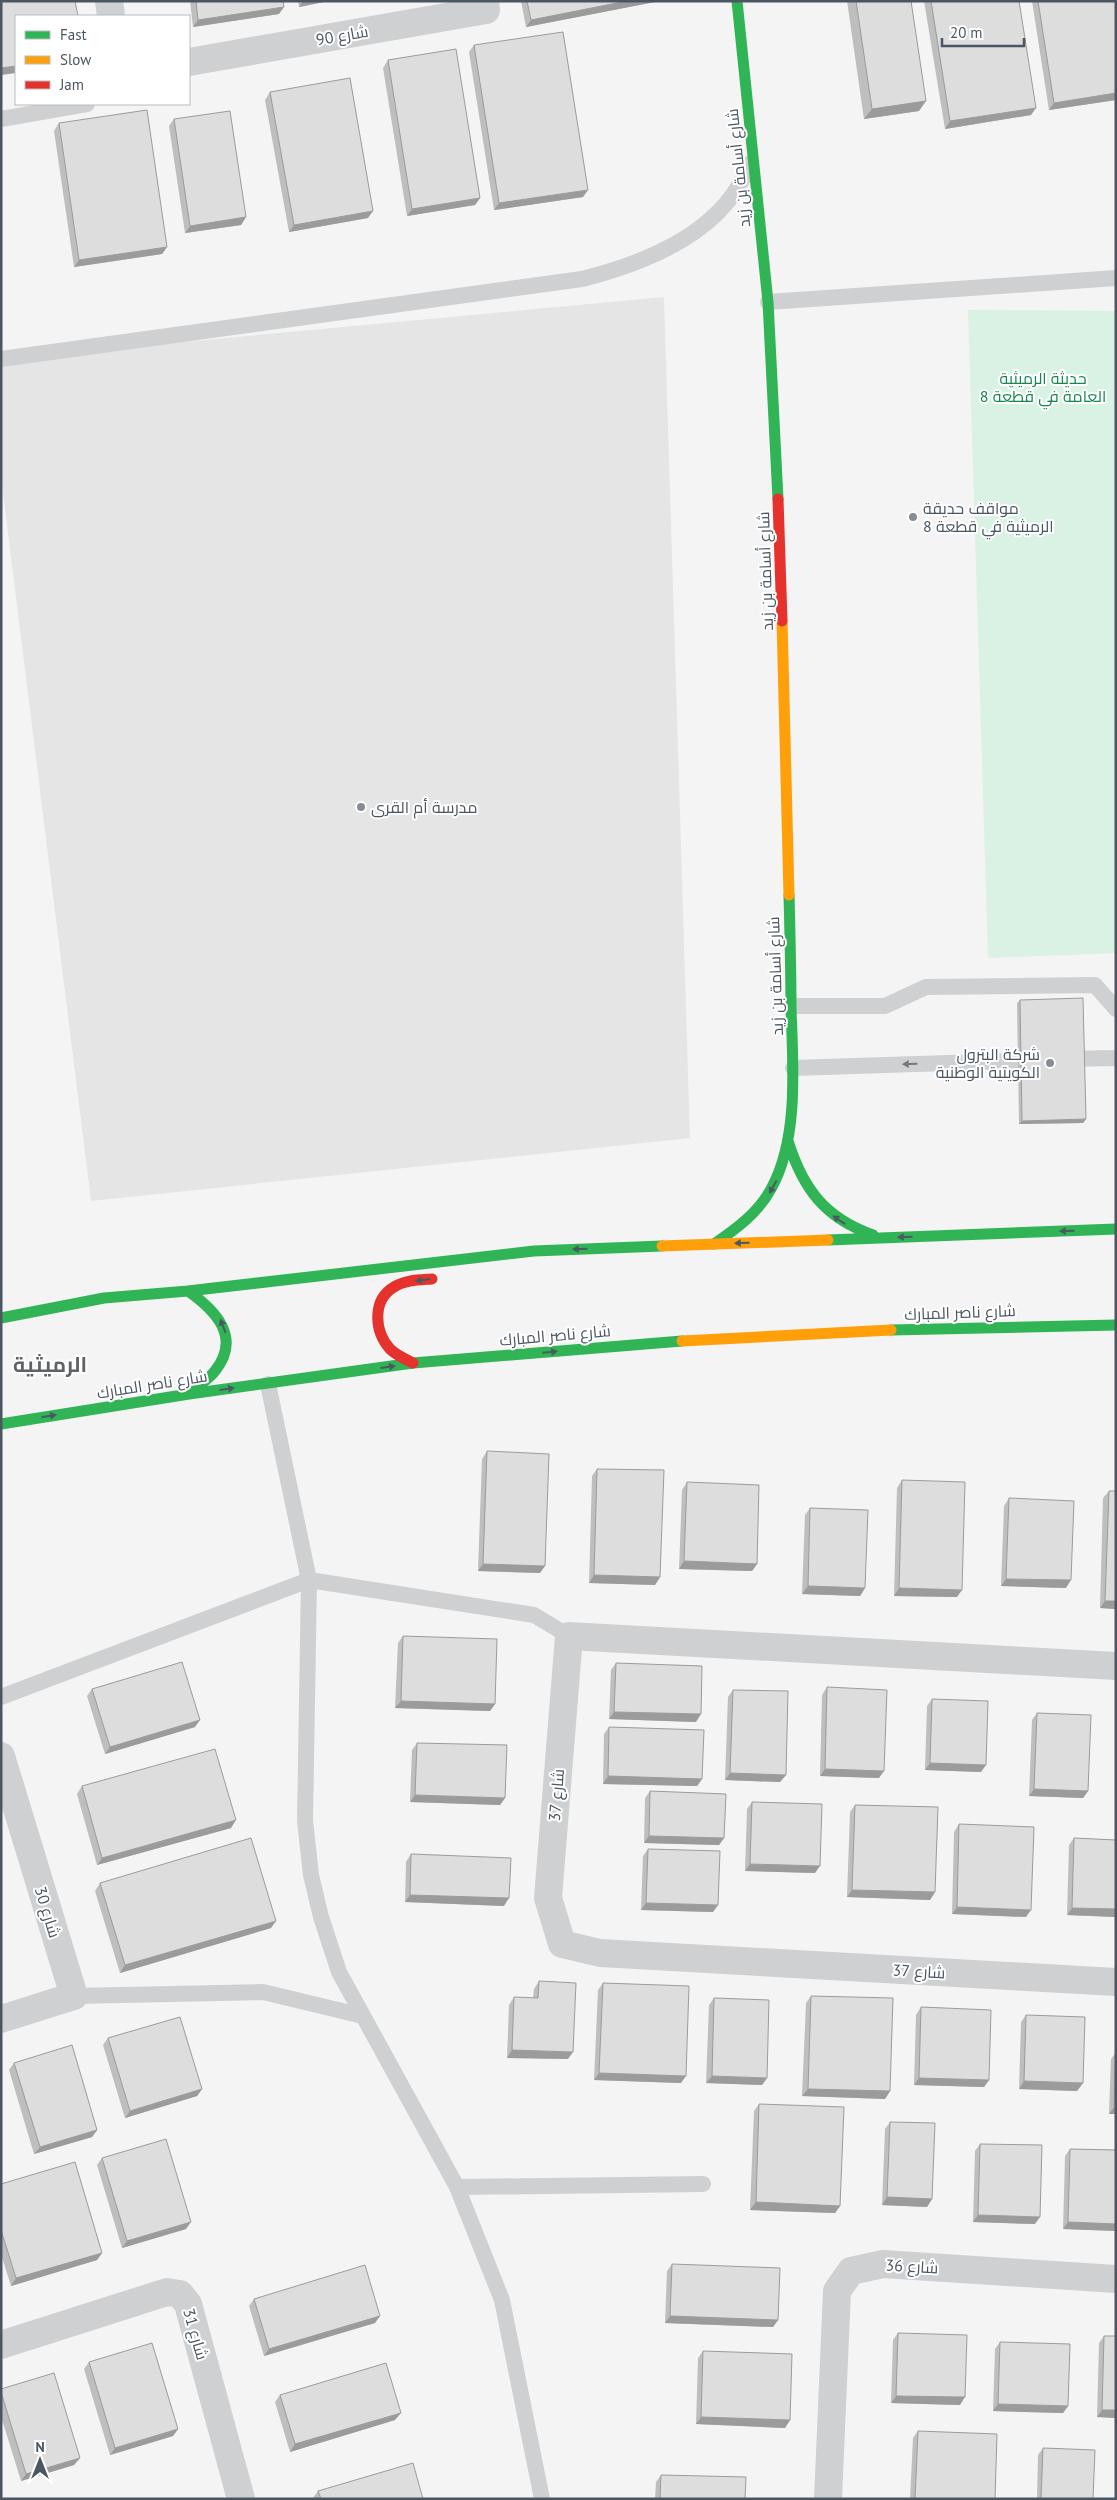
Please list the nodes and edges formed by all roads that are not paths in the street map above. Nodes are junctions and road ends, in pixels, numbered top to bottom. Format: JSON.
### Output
{"nodes":[{"id":1,"x":109,"y":1,"type":"edge"},
{"id":2,"x":485,"y":1,"type":"edge"},
{"id":3,"x":737,"y":1,"type":"edge"},
{"id":4,"x":111,"y":15,"type":"edge"},
{"id":5,"x":190,"y":62,"type":"edge"},
{"id":6,"x":81,"y":105,"type":"edge"},
{"id":7,"x":1,"y":119,"type":"edge"},
{"id":8,"x":753,"y":152,"type":"junction"},
{"id":9,"x":1116,"y":278,"type":"edge"},
{"id":10,"x":768,"y":302,"type":"junction"},
{"id":11,"x":1,"y":359,"type":"edge"},
{"id":12,"x":793,"y":1006,"type":"junction"},
{"id":13,"x":1116,"y":1009,"type":"edge"},
{"id":14,"x":1116,"y":1058,"type":"edge"},
{"id":15,"x":793,"y":1068,"type":"junction"},
{"id":16,"x":788,"y":1141,"type":"junction"},
{"id":17,"x":1116,"y":1229,"type":"edge"},
{"id":18,"x":884,"y":1238,"type":"junction"},
{"id":19,"x":714,"y":1244,"type":"junction"},
{"id":20,"x":534,"y":1251,"type":"junction"},
{"id":21,"x":519,"y":1263,"type":"dead end"},
{"id":22,"x":443,"y":1278,"type":"dead end"},
{"id":23,"x":188,"y":1291,"type":"junction"},
{"id":24,"x":1,"y":1318,"type":"edge"},
{"id":25,"x":1116,"y":1325,"type":"edge"},
{"id":26,"x":414,"y":1363,"type":"junction"},
{"id":27,"x":268,"y":1384,"type":"junction"},
{"id":28,"x":189,"y":1394,"type":"junction"},
{"id":29,"x":1,"y":1424,"type":"edge"},
{"id":30,"x":309,"y":1580,"type":"junction"},
{"id":31,"x":569,"y":1636,"type":"junction"},
{"id":32,"x":1116,"y":1666,"type":"edge"},
{"id":33,"x":1,"y":1697,"type":"edge"},
{"id":34,"x":1,"y":1756,"type":"edge"},
{"id":35,"x":1116,"y":1982,"type":"edge"},
{"id":36,"x":74,"y":1996,"type":"junction"},
{"id":37,"x":364,"y":2016,"type":"junction"},
{"id":38,"x":1,"y":2019,"type":"edge"},
{"id":39,"x":703,"y":2184,"type":"dead end"},
{"id":40,"x":457,"y":2187,"type":"junction"},
{"id":41,"x":1116,"y":2279,"type":"edge"},
{"id":42,"x":1,"y":2345,"type":"edge"},
{"id":43,"x":241,"y":2499,"type":"edge"},
{"id":44,"x":542,"y":2499,"type":"edge"},
{"id":45,"x":828,"y":2499,"type":"edge"}],
"edges":[{"from":1,"to":4,"type":"street"},
{"from":2,"to":5,"type":"street","name":"شارع 90"},
{"from":3,"to":8,"type":"street","name":"شارع أسامة بن زيد"},
{"from":6,"to":7,"type":"lane"},
{"from":8,"to":10,"type":"street","name":"شارع أسامة بن زيد"},
{"from":8,"to":11,"type":"lane"},
{"from":9,"to":10,"type":"lane"},
{"from":10,"to":12,"type":"street","name":"شارع أسامة بن زيد"},
{"from":12,"to":13,"type":"lane"},
{"from":12,"to":15,"type":"street","name":"شارع أسامة بن زيد"},
{"from":14,"to":15,"type":"lane","one_way":true},
{"from":15,"to":16,"type":"street","name":"شارع أسامة بن زيد"},
{"from":18,"to":16,"type":"street","name":"شارع أسامة بن زيد","one_way":true},
{"from":16,"to":19,"type":"street","name":"شارع أسامة بن زيد","one_way":true},
{"from":17,"to":18,"type":"street","one_way":true},
{"from":18,"to":19,"type":"street","one_way":true},
{"from":19,"to":20,"type":"street","one_way":true},
{"from":20,"to":21,"type":"street"},
{"from":20,"to":23,"type":"street"},
{"from":22,"to":26,"type":"street","one_way":true},
{"from":23,"to":24,"type":"street"},
{"from":28,"to":23,"type":"street","one_way":true},
{"from":26,"to":25,"type":"street","name":"شارع ناصر المبارك","one_way":true},
{"from":27,"to":26,"type":"street","name":"شارع ناصر المبارك","one_way":true},
{"from":28,"to":27,"type":"street","name":"شارع ناصر المبارك","one_way":true},
{"from":27,"to":30,"type":"lane"},
{"from":29,"to":28,"type":"street","name":"شارع ناصر المبارك","one_way":true},
{"from":30,"to":31,"type":"lane"},
{"from":30,"to":33,"type":"lane"},
{"from":30,"to":37,"type":"lane"},
{"from":31,"to":32,"type":"street"},
{"from":31,"to":35,"type":"street","name":"شارع 37"},
{"from":34,"to":36,"type":"street","name":"شارع 30"},
{"from":36,"to":37,"type":"lane"},
{"from":36,"to":38,"type":"street"},
{"from":37,"to":40,"type":"lane"},
{"from":39,"to":40,"type":"lane"},
{"from":40,"to":44,"type":"lane"},
{"from":41,"to":45,"type":"street","name":"شارع 36"},
{"from":42,"to":43,"type":"street","name":"شارع 31"}]}
